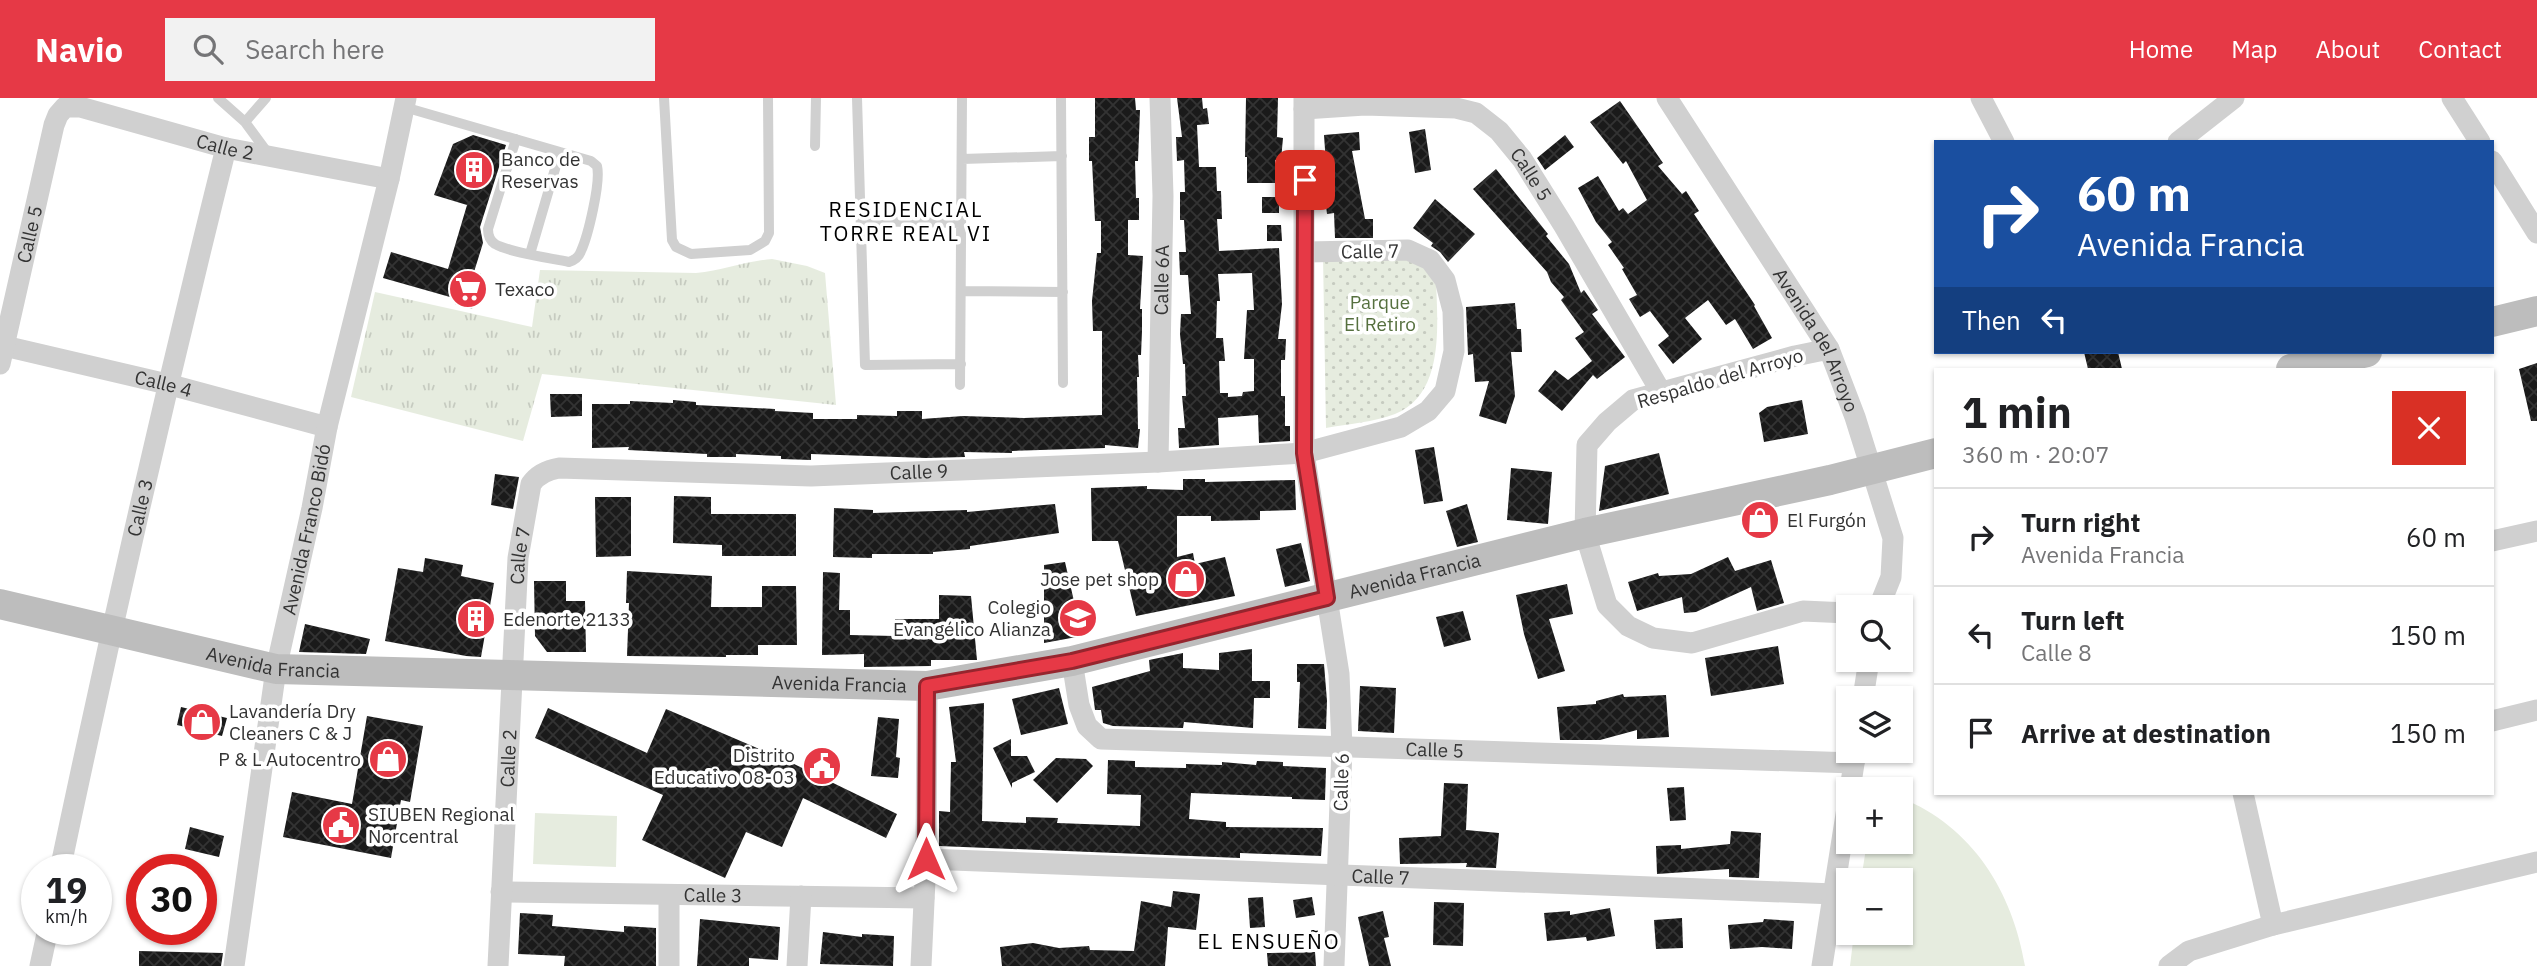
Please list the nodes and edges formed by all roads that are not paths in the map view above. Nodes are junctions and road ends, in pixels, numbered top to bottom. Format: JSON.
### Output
{"nodes":[{"id":1,"x":218,"y":98,"type":"edge"},
{"id":2,"x":266,"y":98,"type":"edge"},
{"id":3,"x":664,"y":98,"type":"edge"},
{"id":4,"x":768,"y":98,"type":"edge"},
{"id":5,"x":816,"y":98,"type":"edge"},
{"id":6,"x":857,"y":98,"type":"edge"},
{"id":7,"x":962,"y":98,"type":"edge"},
{"id":8,"x":1061,"y":98,"type":"edge"},
{"id":9,"x":1160,"y":98,"type":"edge"},
{"id":10,"x":1667,"y":98,"type":"edge"},
{"id":11,"x":1981,"y":98,"type":"edge"},
{"id":12,"x":2452,"y":98,"type":"edge"},
{"id":13,"x":2227,"y":100,"type":"edge"},
{"id":14,"x":405,"y":102,"type":"edge"},
{"id":15,"x":69,"y":103,"type":"edge"},
{"id":16,"x":1304,"y":104,"type":"edge"},
{"id":17,"x":245,"y":122,"type":"junction"},
{"id":18,"x":516,"y":139,"type":"junction"},
{"id":19,"x":2003,"y":140,"type":"edge"},
{"id":20,"x":2180,"y":140,"type":"edge"},
{"id":21,"x":2479,"y":140,"type":"edge"},
{"id":22,"x":815,"y":146,"type":"dead end"},
{"id":23,"x":226,"y":148,"type":"junction"},
{"id":24,"x":560,"y":152,"type":"junction"},
{"id":25,"x":1062,"y":156,"type":"junction"},
{"id":26,"x":272,"y":158,"type":"junction"},
{"id":27,"x":961,"y":159,"type":"junction"},
{"id":28,"x":2494,"y":164,"type":"edge"},
{"id":29,"x":389,"y":179,"type":"junction"},
{"id":30,"x":861,"y":221,"type":"junction"},
{"id":31,"x":961,"y":223,"type":"junction"},
{"id":32,"x":2537,"y":233,"type":"edge"},
{"id":33,"x":1306,"y":252,"type":"junction"},
{"id":34,"x":530,"y":254,"type":"junction"},
{"id":35,"x":961,"y":291,"type":"junction"},
{"id":36,"x":1063,"y":292,"type":"junction"},
{"id":37,"x":2537,"y":311,"type":"edge"},
{"id":38,"x":2494,"y":322,"type":"edge"},
{"id":39,"x":1829,"y":349,"type":"junction"},
{"id":40,"x":1,"y":351,"type":"edge"},
{"id":41,"x":2358,"y":354,"type":"edge"},
{"id":42,"x":961,"y":364,"type":"junction"},
{"id":43,"x":2295,"y":368,"type":"edge"},
{"id":44,"x":1063,"y":383,"type":"dead end"},
{"id":45,"x":167,"y":384,"type":"junction"},
{"id":46,"x":960,"y":385,"type":"dead end"},
{"id":47,"x":1661,"y":392,"type":"junction"},
{"id":48,"x":327,"y":427,"type":"junction"},
{"id":49,"x":1304,"y":453,"type":"junction"},
{"id":50,"x":1934,"y":454,"type":"edge"},
{"id":51,"x":1158,"y":462,"type":"junction"},
{"id":52,"x":536,"y":478,"type":"joint"},
{"id":53,"x":2537,"y":531,"type":"edge"},
{"id":54,"x":1585,"y":533,"type":"junction"},
{"id":55,"x":2494,"y":541,"type":"edge"},
{"id":56,"x":1884,"y":595,"type":"edge"},
{"id":57,"x":1327,"y":598,"type":"junction"},
{"id":58,"x":0,"y":604,"type":"edge"},
{"id":59,"x":1836,"y":612,"type":"edge"},
{"id":60,"x":111,"y":629,"type":"junction"},
{"id":61,"x":1072,"y":661,"type":"junction"},
{"id":62,"x":276,"y":669,"type":"junction"},
{"id":63,"x":510,"y":676,"type":"junction"},
{"id":64,"x":927,"y":686,"type":"junction"},
{"id":65,"x":2537,"y":710,"type":"edge"},
{"id":66,"x":2494,"y":720,"type":"edge"},
{"id":67,"x":1342,"y":748,"type":"junction"},
{"id":68,"x":1836,"y":757,"type":"edge"},
{"id":69,"x":2243,"y":795,"type":"edge"},
{"id":70,"x":63,"y":854,"type":"edge"},
{"id":71,"x":1840,"y":854,"type":"edge"},
{"id":72,"x":926,"y":859,"type":"junction"},
{"id":73,"x":2537,"y":862,"type":"edge"},
{"id":74,"x":1338,"y":876,"type":"junction"},
{"id":75,"x":501,"y":891,"type":"junction"},
{"id":76,"x":1834,"y":894,"type":"junction"},
{"id":77,"x":669,"y":895,"type":"junction"},
{"id":78,"x":801,"y":896,"type":"junction"},
{"id":79,"x":924,"y":898,"type":"junction"},
{"id":80,"x":2273,"y":925,"type":"junction"},
{"id":81,"x":45,"y":945,"type":"edge"},
{"id":82,"x":40,"y":966,"type":"edge"},
{"id":83,"x":234,"y":966,"type":"edge"},
{"id":84,"x":498,"y":966,"type":"edge"},
{"id":85,"x":669,"y":966,"type":"edge"},
{"id":86,"x":797,"y":966,"type":"edge"},
{"id":87,"x":921,"y":966,"type":"edge"},
{"id":88,"x":1334,"y":966,"type":"edge"},
{"id":89,"x":1822,"y":966,"type":"edge"},
{"id":90,"x":2169,"y":966,"type":"edge"}],
"edges":[{"from":1,"to":17,"type":"lane"},
{"from":2,"to":17,"type":"lane"},
{"from":3,"to":4,"type":"lane"},
{"from":5,"to":22,"type":"lane"},
{"from":6,"to":30,"type":"lane"},
{"from":7,"to":27,"type":"lane"},
{"from":8,"to":25,"type":"lane"},
{"from":9,"to":51,"type":"street","name":"Calle 6A"},
{"from":10,"to":39,"type":"street","name":"Avenida del Arroyo"},
{"from":11,"to":19,"type":"street"},
{"from":12,"to":21,"type":"street"},
{"from":13,"to":20,"type":"street"},
{"from":14,"to":18,"type":"lane"},
{"from":14,"to":29,"type":"street","name":"Avenida Franco Bidó"},
{"from":15,"to":23,"type":"street","name":"Calle 2"},
{"from":15,"to":40,"type":"street","name":"Calle 5"},
{"from":16,"to":33,"type":"street","name":"Calle 6"},
{"from":16,"to":47,"type":"street","name":"Calle 5"},
{"from":17,"to":26,"type":"lane"},
{"from":18,"to":24,"type":"lane"},
{"from":18,"to":34,"type":"lane"},
{"from":23,"to":26,"type":"street","name":"Calle 2"},
{"from":23,"to":45,"type":"street","name":"Calle 3"},
{"from":24,"to":34,"type":"lane"},
{"from":24,"to":34,"type":"lane"},
{"from":25,"to":27,"type":"lane"},
{"from":25,"to":36,"type":"lane"},
{"from":26,"to":29,"type":"street","name":"Calle 2"},
{"from":27,"to":31,"type":"lane"},
{"from":28,"to":32,"type":"street"},
{"from":29,"to":48,"type":"street","name":"Avenida Franco Bidó"},
{"from":30,"to":31,"type":"lane"},
{"from":30,"to":42,"type":"lane"},
{"from":31,"to":35,"type":"lane"},
{"from":33,"to":49,"type":"street","name":"Calle 6"},
{"from":33,"to":49,"type":"street","name":"Calle 7"},
{"from":35,"to":36,"type":"lane"},
{"from":35,"to":42,"type":"lane"},
{"from":36,"to":44,"type":"lane"},
{"from":37,"to":38,"type":"main road"},
{"from":39,"to":47,"type":"street","name":"Respaldo del Arroyo"},
{"from":39,"to":56,"type":"street","name":"Avenida del Arroyo"},
{"from":40,"to":45,"type":"street","name":"Calle 4"},
{"from":41,"to":43,"type":"main road"},
{"from":42,"to":46,"type":"lane"},
{"from":45,"to":48,"type":"street","name":"Calle 4"},
{"from":45,"to":60,"type":"street","name":"Calle 3"},
{"from":47,"to":54,"type":"street","name":"Respaldo del Arroyo"},
{"from":48,"to":62,"type":"street","name":"Avenida Franco Bidó"},
{"from":49,"to":51,"type":"street","name":"Calle 9"},
{"from":49,"to":57,"type":"street","name":"Calle 6"},
{"from":50,"to":54,"type":"main road","name":"Avenida Francia"},
{"from":51,"to":52,"type":"street","name":"Calle 9"},
{"from":52,"to":63,"type":"street","name":"Calle 7"},
{"from":53,"to":55,"type":"street"},
{"from":54,"to":57,"type":"main road","name":"Avenida Francia"},
{"from":54,"to":59,"type":"street","name":"Respaldo del Arroyo"},
{"from":57,"to":61,"type":"main road","name":"Avenida Francia"},
{"from":57,"to":67,"type":"street","name":"Calle 6"},
{"from":58,"to":60,"type":"main road","name":"Avenida Francia"},
{"from":60,"to":62,"type":"main road","name":"Avenida Francia"},
{"from":60,"to":70,"type":"street","name":"Calle 3"},
{"from":61,"to":64,"type":"main road","name":"Avenida Francia"},
{"from":61,"to":67,"type":"street","name":"Calle 5"},
{"from":62,"to":63,"type":"main road","name":"Avenida Francia"},
{"from":62,"to":83,"type":"street","name":"Avenida Franco Bidó"},
{"from":63,"to":64,"type":"main road","name":"Avenida Francia"},
{"from":63,"to":75,"type":"street","name":"Calle 2"},
{"from":64,"to":72,"type":"street"},
{"from":65,"to":66,"type":"street"},
{"from":67,"to":68,"type":"street","name":"Calle 5"},
{"from":67,"to":74,"type":"street","name":"Calle 6"},
{"from":69,"to":80,"type":"street"},
{"from":71,"to":76,"type":"street"},
{"from":72,"to":74,"type":"street","name":"Calle 7"},
{"from":72,"to":79,"type":"street"},
{"from":73,"to":80,"type":"street"},
{"from":74,"to":76,"type":"street","name":"Calle 7"},
{"from":74,"to":88,"type":"street","name":"Calle 6"},
{"from":75,"to":77,"type":"street","name":"Calle 3"},
{"from":75,"to":84,"type":"street","name":"Calle 2"},
{"from":76,"to":89,"type":"street"},
{"from":77,"to":78,"type":"street","name":"Calle 3"},
{"from":77,"to":85,"type":"street"},
{"from":78,"to":79,"type":"street","name":"Calle 3"},
{"from":78,"to":86,"type":"street"},
{"from":79,"to":87,"type":"street"},
{"from":80,"to":90,"type":"street"},
{"from":81,"to":82,"type":"street"}]}
